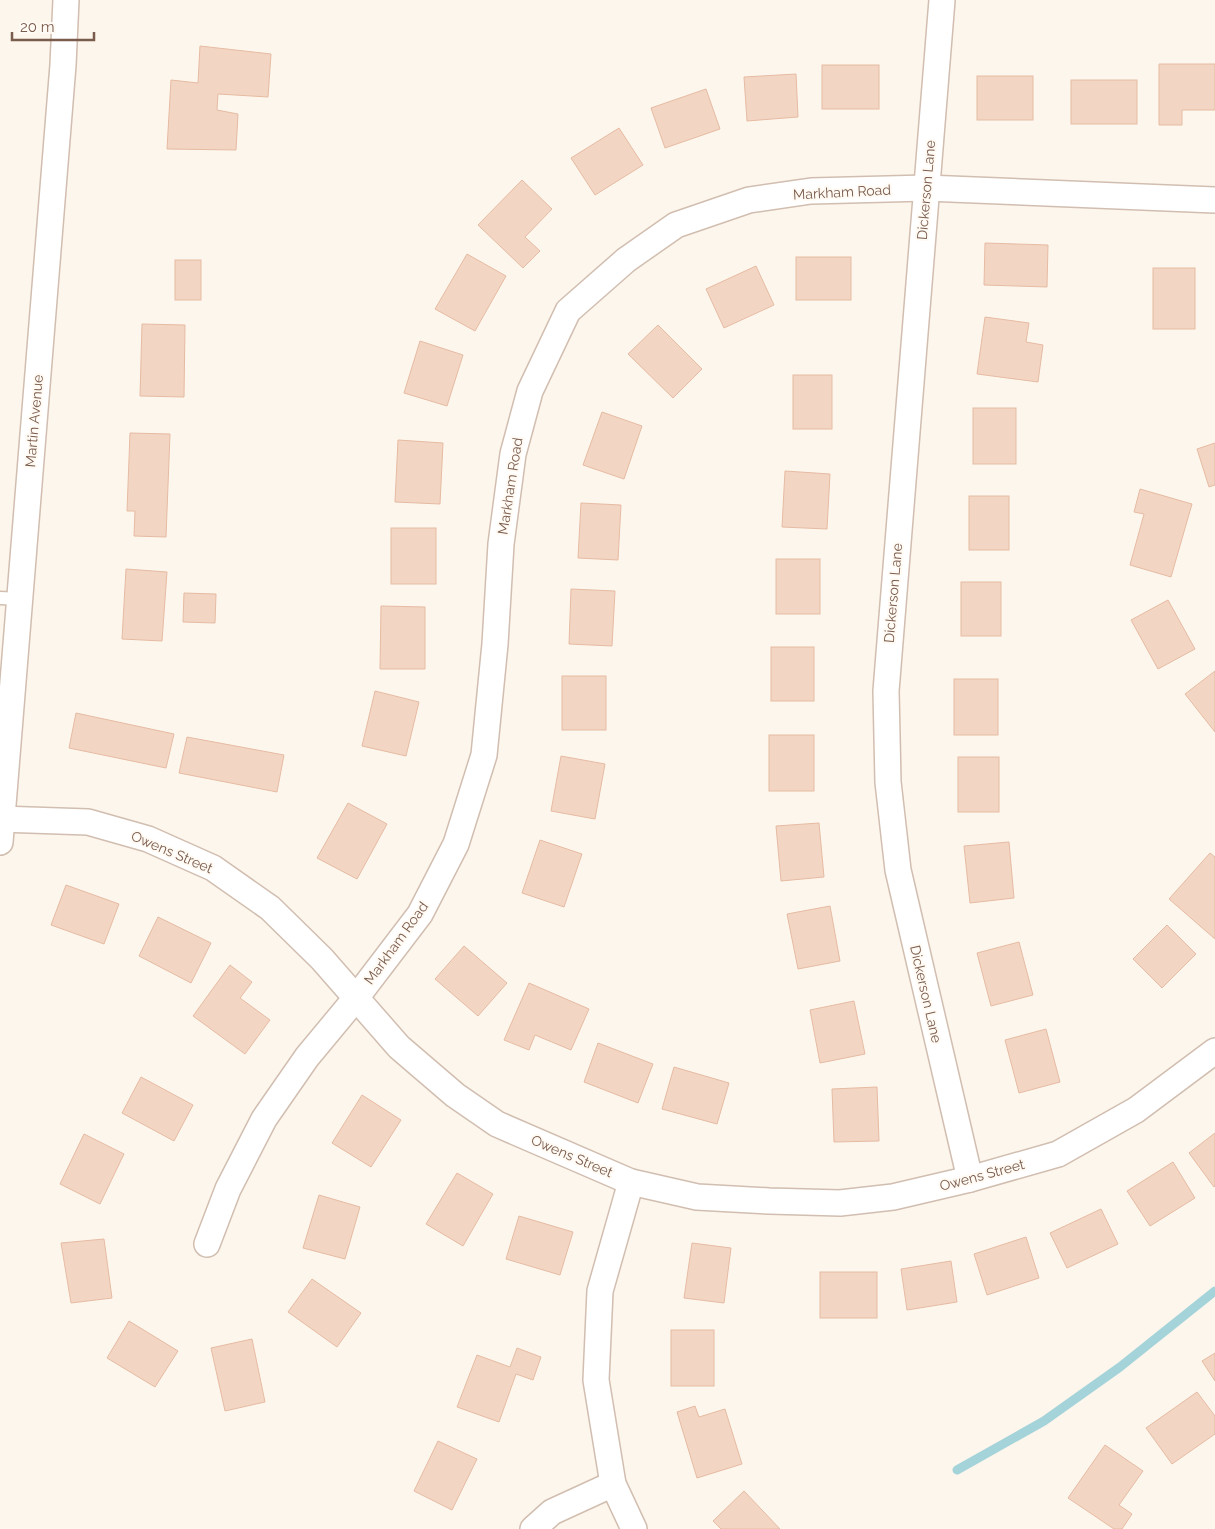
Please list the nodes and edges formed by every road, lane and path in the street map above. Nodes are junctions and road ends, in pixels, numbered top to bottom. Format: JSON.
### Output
{"nodes":[{"id":1,"x":66,"y":0,"type":"edge"},
{"id":2,"x":942,"y":0,"type":"edge"},
{"id":3,"x":926,"y":188,"type":"junction"},
{"id":4,"x":1215,"y":200,"type":"edge"},
{"id":5,"x":10,"y":598,"type":"edge"},
{"id":6,"x":1,"y":827,"type":"edge"},
{"id":7,"x":356,"y":998,"type":"junction"},
{"id":8,"x":1215,"y":1051,"type":"edge"},
{"id":9,"x":970,"y":1179,"type":"junction"},
{"id":10,"x":632,"y":1182,"type":"junction"},
{"id":11,"x":207,"y":1244,"type":"dead end"},
{"id":12,"x":613,"y":1484,"type":"junction"},
{"id":13,"x":533,"y":1529,"type":"edge"},
{"id":14,"x":634,"y":1529,"type":"edge"}],
"edges":[{"from":1,"to":5,"type":"street","name":"Martin Avenue"},
{"from":2,"to":3,"type":"street","name":"Dickerson Lane"},
{"from":3,"to":4,"type":"street","name":"Markham Road"},
{"from":3,"to":7,"type":"street","name":"Markham Road"},
{"from":3,"to":9,"type":"street","name":"Dickerson Lane"},
{"from":5,"to":6,"type":"street","name":"Martin Avenue"},
{"from":6,"to":7,"type":"street","name":"Owens Street"},
{"from":7,"to":10,"type":"street","name":"Owens Street"},
{"from":7,"to":11,"type":"street","name":"Markham Road"},
{"from":8,"to":9,"type":"street","name":"Owens Street"},
{"from":9,"to":10,"type":"street","name":"Owens Street"},
{"from":10,"to":12,"type":"street"},
{"from":12,"to":13,"type":"street"},
{"from":12,"to":14,"type":"street"}]}
